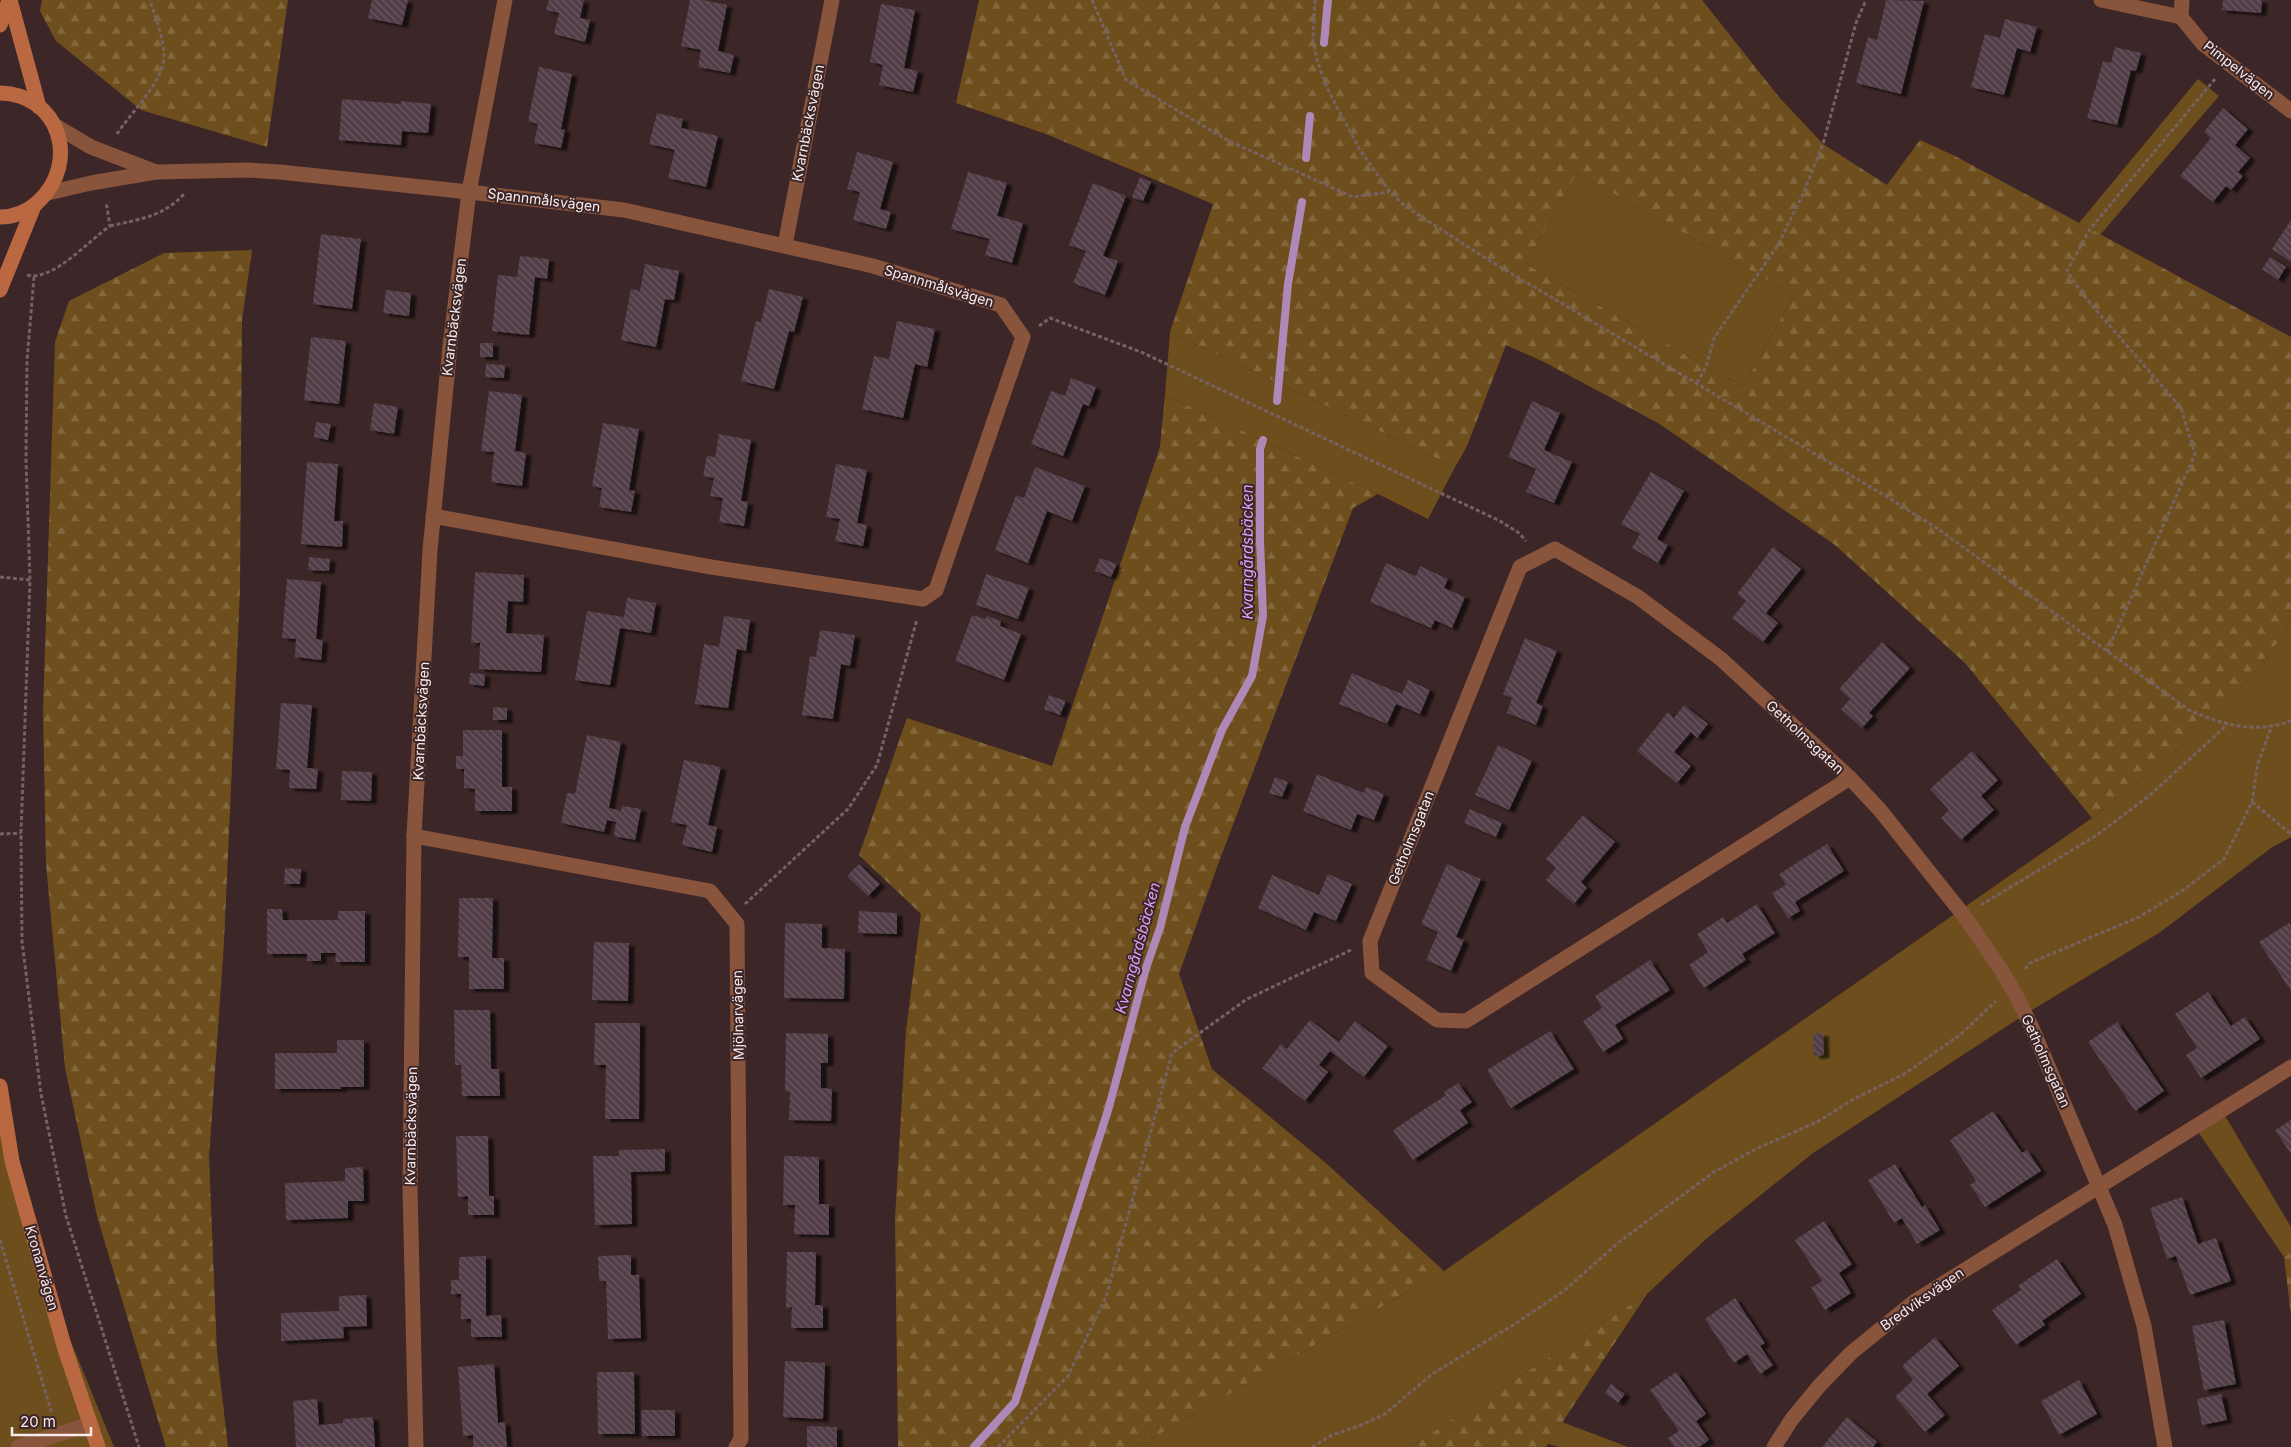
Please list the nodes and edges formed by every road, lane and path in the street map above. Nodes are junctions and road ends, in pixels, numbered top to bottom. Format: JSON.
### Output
{"nodes":[{"id":1,"x":9,"y":0,"type":"edge"},
{"id":2,"x":505,"y":0,"type":"edge"},
{"id":3,"x":832,"y":0,"type":"edge"},
{"id":4,"x":1092,"y":0,"type":"edge"},
{"id":5,"x":1316,"y":0,"type":"edge"},
{"id":6,"x":1866,"y":0,"type":"edge"},
{"id":7,"x":2101,"y":0,"type":"edge"},
{"id":8,"x":2182,"y":0,"type":"edge"},
{"id":9,"x":2181,"y":17,"type":"junction"},
{"id":10,"x":0,"y":25,"type":"edge"},
{"id":11,"x":2229,"y":63,"type":"junction"},
{"id":12,"x":0,"y":93,"type":"edge"},
{"id":13,"x":39,"y":107,"type":"junction"},
{"id":14,"x":2291,"y":111,"type":"edge"},
{"id":15,"x":54,"y":125,"type":"junction"},
{"id":16,"x":156,"y":172,"type":"junction"},
{"id":17,"x":204,"y":172,"type":"junction"},
{"id":18,"x":469,"y":192,"type":"junction"},
{"id":19,"x":1390,"y":192,"type":"junction"},
{"id":20,"x":48,"y":193,"type":"junction"},
{"id":21,"x":34,"y":206,"type":"junction"},
{"id":22,"x":0,"y":217,"type":"edge"},
{"id":23,"x":110,"y":226,"type":"dead end"},
{"id":24,"x":785,"y":246,"type":"junction"},
{"id":25,"x":34,"y":277,"type":"dead end"},
{"id":26,"x":0,"y":290,"type":"edge"},
{"id":27,"x":1023,"y":337,"type":"junction"},
{"id":28,"x":1697,"y":383,"type":"junction"},
{"id":29,"x":433,"y":516,"type":"junction"},
{"id":30,"x":1540,"y":557,"type":"junction"},
{"id":31,"x":0,"y":577,"type":"edge"},
{"id":32,"x":30,"y":580,"type":"junction"},
{"id":33,"x":922,"y":599,"type":"junction"},
{"id":34,"x":2107,"y":652,"type":"junction"},
{"id":35,"x":2291,"y":721,"type":"edge"},
{"id":36,"x":2227,"y":724,"type":"junction"},
{"id":37,"x":2272,"y":726,"type":"junction"},
{"id":38,"x":1850,"y":778,"type":"junction"},
{"id":39,"x":2252,"y":802,"type":"junction"},
{"id":40,"x":21,"y":833,"type":"junction"},
{"id":41,"x":0,"y":834,"type":"edge"},
{"id":42,"x":2291,"y":834,"type":"edge"},
{"id":43,"x":414,"y":836,"type":"junction"},
{"id":44,"x":1965,"y":917,"type":"junction"},
{"id":45,"x":737,"y":924,"type":"junction"},
{"id":46,"x":1370,"y":941,"type":"junction"},
{"id":47,"x":2011,"y":987,"type":"junction"},
{"id":48,"x":2291,"y":1067,"type":"edge"},
{"id":49,"x":0,"y":1086,"type":"edge"},
{"id":50,"x":2099,"y":1186,"type":"junction"},
{"id":51,"x":0,"y":1240,"type":"edge"},
{"id":52,"x":91,"y":1424,"type":"junction"},
{"id":53,"x":58,"y":1435,"type":"junction"},
{"id":54,"x":1322,"y":1440,"type":"junction"},
{"id":55,"x":18,"y":1447,"type":"edge"},
{"id":56,"x":98,"y":1447,"type":"edge"},
{"id":57,"x":139,"y":1447,"type":"edge"},
{"id":58,"x":416,"y":1447,"type":"edge"},
{"id":59,"x":736,"y":1447,"type":"edge"},
{"id":60,"x":998,"y":1447,"type":"edge"},
{"id":61,"x":1312,"y":1447,"type":"edge"},
{"id":62,"x":1323,"y":1447,"type":"edge"},
{"id":63,"x":1774,"y":1447,"type":"edge"},
{"id":64,"x":2165,"y":1447,"type":"edge"}],
"edges":[{"from":1,"to":10,"type":"street"},
{"from":1,"to":13,"type":"street"},
{"from":2,"to":18,"type":"street","name":"Kvarnbäcksvägen"},
{"from":3,"to":24,"type":"street","name":"Kvarnbäcksvägen"},
{"from":4,"to":19,"type":"path"},
{"from":5,"to":19,"type":"path"},
{"from":6,"to":28,"type":"path"},
{"from":7,"to":9,"type":"street"},
{"from":8,"to":9,"type":"street"},
{"from":9,"to":11,"type":"street","name":"Pimpelvägen"},
{"from":11,"to":14,"type":"street","name":"Pimpelvägen"},
{"from":11,"to":34,"type":"path"},
{"from":12,"to":13,"type":"street"},
{"from":13,"to":15,"type":"street"},
{"from":15,"to":16,"type":"street","name":"Spannmålsvägen"},
{"from":15,"to":20,"type":"street"},
{"from":16,"to":17,"type":"street","name":"Spannmålsvägen"},
{"from":16,"to":20,"type":"street","name":"Spannmålsvägen"},
{"from":17,"to":18,"type":"street","name":"Spannmålsvägen"},
{"from":17,"to":23,"type":"path"},
{"from":18,"to":24,"type":"street","name":"Spannmålsvägen"},
{"from":18,"to":29,"type":"street","name":"Kvarnbäcksvägen"},
{"from":19,"to":28,"type":"path"},
{"from":20,"to":21,"type":"street"},
{"from":21,"to":22,"type":"street"},
{"from":21,"to":26,"type":"street"},
{"from":24,"to":27,"type":"street","name":"Spannmålsvägen"},
{"from":25,"to":32,"type":"path"},
{"from":27,"to":30,"type":"path"},
{"from":27,"to":33,"type":"street"},
{"from":28,"to":34,"type":"path"},
{"from":29,"to":33,"type":"street"},
{"from":29,"to":43,"type":"street","name":"Kvarnbäcksvägen"},
{"from":30,"to":38,"type":"street","name":"Getholmsgatan"},
{"from":30,"to":46,"type":"street","name":"Getholmsgatan"},
{"from":31,"to":32,"type":"path"},
{"from":32,"to":40,"type":"path"},
{"from":33,"to":45,"type":"path"},
{"from":34,"to":36,"type":"path"},
{"from":35,"to":37,"type":"path"},
{"from":36,"to":37,"type":"path"},
{"from":36,"to":44,"type":"path"},
{"from":37,"to":39,"type":"path"},
{"from":38,"to":44,"type":"street","name":"Getholmsgatan"},
{"from":38,"to":46,"type":"street","name":"Getholmsgatan"},
{"from":39,"to":42,"type":"path"},
{"from":39,"to":47,"type":"path"},
{"from":40,"to":41,"type":"path"},
{"from":40,"to":57,"type":"path"},
{"from":43,"to":45,"type":"street"},
{"from":43,"to":58,"type":"street","name":"Kvarnbäcksvägen"},
{"from":44,"to":47,"type":"street","name":"Getholmsgatan"},
{"from":45,"to":59,"type":"street","name":"Mjölnarvägen"},
{"from":46,"to":60,"type":"path"},
{"from":47,"to":50,"type":"street","name":"Getholmsgatan"},
{"from":47,"to":54,"type":"path"},
{"from":48,"to":50,"type":"street","name":"Bredviksvägen"},
{"from":49,"to":52,"type":"street","name":"Kronanvägen"},
{"from":50,"to":63,"type":"street","name":"Bredviksvägen"},
{"from":50,"to":64,"type":"street"},
{"from":51,"to":53,"type":"path"},
{"from":52,"to":53,"type":"street"},
{"from":52,"to":56,"type":"street","name":"Kronanvägen"},
{"from":53,"to":55,"type":"street"},
{"from":54,"to":61,"type":"path"},
{"from":54,"to":62,"type":"path"}]}
